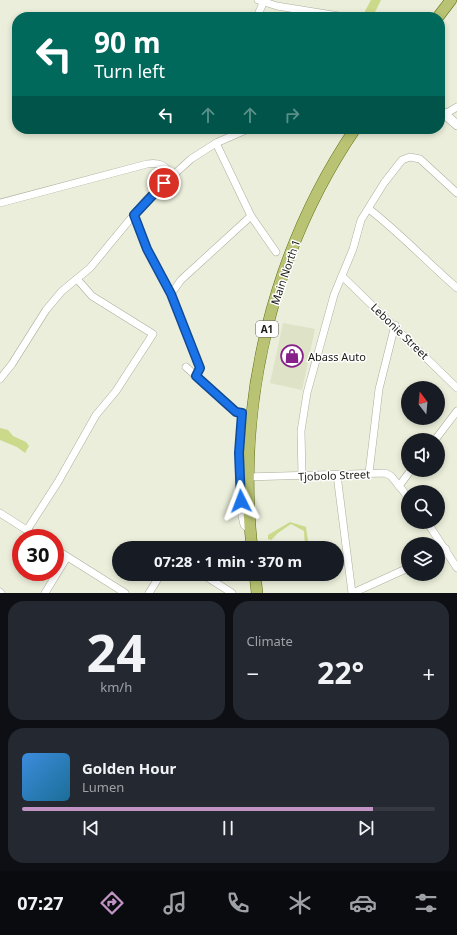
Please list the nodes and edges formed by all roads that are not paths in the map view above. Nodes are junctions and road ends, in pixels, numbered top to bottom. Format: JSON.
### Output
{"nodes":[{"id":1,"x":451,"y":0,"type":"edge"},
{"id":2,"x":261,"y":2,"type":"edge"},
{"id":3,"x":278,"y":3,"type":"edge"},
{"id":4,"x":258,"y":12,"type":"edge"},
{"id":5,"x":321,"y":12,"type":"edge"},
{"id":6,"x":442,"y":12,"type":"edge"},
{"id":7,"x":457,"y":107,"type":"edge"},
{"id":8,"x":445,"y":111,"type":"edge"},
{"id":9,"x":445,"y":114,"type":"edge"},
{"id":10,"x":457,"y":125,"type":"edge"},
{"id":11,"x":237,"y":134,"type":"edge"},
{"id":12,"x":352,"y":134,"type":"edge"},
{"id":13,"x":216,"y":143,"type":"junction"},
{"id":14,"x":172,"y":175,"type":"junction"},
{"id":15,"x":457,"y":193,"type":"edge"},
{"id":16,"x":0,"y":203,"type":"edge"},
{"id":17,"x":369,"y":209,"type":"junction"},
{"id":18,"x":134,"y":215,"type":"junction"},
{"id":19,"x":250,"y":216,"type":"junction"},
{"id":20,"x":276,"y":252,"type":"dead end"},
{"id":21,"x":342,"y":276,"type":"junction"},
{"id":22,"x":77,"y":279,"type":"junction"},
{"id":23,"x":457,"y":288,"type":"edge"},
{"id":24,"x":171,"y":294,"type":"junction"},
{"id":25,"x":394,"y":326,"type":"junction"},
{"id":26,"x":186,"y":368,"type":"dead end"},
{"id":27,"x":196,"y":376,"type":"junction"},
{"id":28,"x":0,"y":379,"type":"edge"},
{"id":29,"x":457,"y":388,"type":"edge"},
{"id":30,"x":457,"y":411,"type":"edge"},
{"id":31,"x":440,"y":433,"type":"edge"},
{"id":32,"x":369,"y":473,"type":"junction"},
{"id":33,"x":337,"y":475,"type":"junction"},
{"id":34,"x":302,"y":476,"type":"junction"},
{"id":35,"x":249,"y":477,"type":"junction"},
{"id":36,"x":406,"y":477,"type":"edge"},
{"id":37,"x":399,"y":486,"type":"junction"},
{"id":38,"x":401,"y":489,"type":"edge"},
{"id":39,"x":0,"y":513,"type":"edge"},
{"id":40,"x":25,"y":529,"type":"edge"},
{"id":41,"x":28,"y":529,"type":"edge"},
{"id":42,"x":432,"y":529,"type":"edge"},
{"id":43,"x":250,"y":530,"type":"junction"},
{"id":44,"x":251,"y":541,"type":"edge"},
{"id":45,"x":446,"y":549,"type":"joint"},
{"id":46,"x":64,"y":555,"type":"edge"},
{"id":47,"x":67,"y":557,"type":"junction"},
{"id":48,"x":457,"y":568,"type":"edge"},
{"id":49,"x":401,"y":571,"type":"edge"},
{"id":50,"x":157,"y":581,"type":"edge"},
{"id":51,"x":213,"y":581,"type":"edge"},
{"id":52,"x":256,"y":581,"type":"edge"},
{"id":53,"x":46,"y":593,"type":"edge"},
{"id":54,"x":125,"y":593,"type":"edge"},
{"id":55,"x":149,"y":593,"type":"edge"},
{"id":56,"x":232,"y":593,"type":"edge"},
{"id":57,"x":257,"y":593,"type":"edge"},
{"id":58,"x":353,"y":593,"type":"edge"}],
"edges":[{"from":1,"to":6,"type":"main road"},
{"from":2,"to":3,"type":"street"},
{"from":2,"to":4,"type":"street"},
{"from":3,"to":5,"type":"street"},
{"from":7,"to":8,"type":"street"},
{"from":9,"to":10,"type":"street"},
{"from":11,"to":13,"type":"street"},
{"from":12,"to":35,"type":"main road","name":"Main North 1","number":"A1"},
{"from":13,"to":14,"type":"street"},
{"from":13,"to":19,"type":"street"},
{"from":14,"to":16,"type":"street"},
{"from":14,"to":18,"type":"street"},
{"from":15,"to":17,"type":"street"},
{"from":17,"to":21,"type":"street"},
{"from":17,"to":23,"type":"street"},
{"from":18,"to":22,"type":"street"},
{"from":18,"to":24,"type":"street"},
{"from":19,"to":20,"type":"street"},
{"from":19,"to":24,"type":"street"},
{"from":21,"to":25,"type":"street","name":"Lebonie Street"},
{"from":21,"to":34,"type":"street"},
{"from":22,"to":28,"type":"street"},
{"from":22,"to":41,"type":"street"},
{"from":24,"to":27,"type":"street"},
{"from":25,"to":29,"type":"street","name":"Lebonie Street"},
{"from":25,"to":32,"type":"street"},
{"from":26,"to":27,"type":"street"},
{"from":27,"to":43,"type":"street"},
{"from":30,"to":31,"type":"street"},
{"from":32,"to":33,"type":"street","name":"Tjobolo Street"},
{"from":32,"to":37,"type":"street","name":"Tjobolo Street"},
{"from":33,"to":34,"type":"street","name":"Tjobolo Street"},
{"from":33,"to":58,"type":"street"},
{"from":34,"to":35,"type":"street","name":"Tjobolo Street"},
{"from":35,"to":43,"type":"main road","name":"Main North 1","number":"A1"},
{"from":36,"to":37,"type":"street"},
{"from":37,"to":38,"type":"street","name":"Tjobolo Street"},
{"from":39,"to":40,"type":"street"},
{"from":42,"to":45,"type":"street"},
{"from":43,"to":44,"type":"main road","name":"Main North 1","number":"A1"},
{"from":45,"to":48,"type":"street"},
{"from":46,"to":47,"type":"street"},
{"from":47,"to":53,"type":"street"},
{"from":47,"to":54,"type":"street"},
{"from":49,"to":58,"type":"street"},
{"from":50,"to":55,"type":"street"},
{"from":51,"to":56,"type":"street"},
{"from":52,"to":57,"type":"main road"}]}
